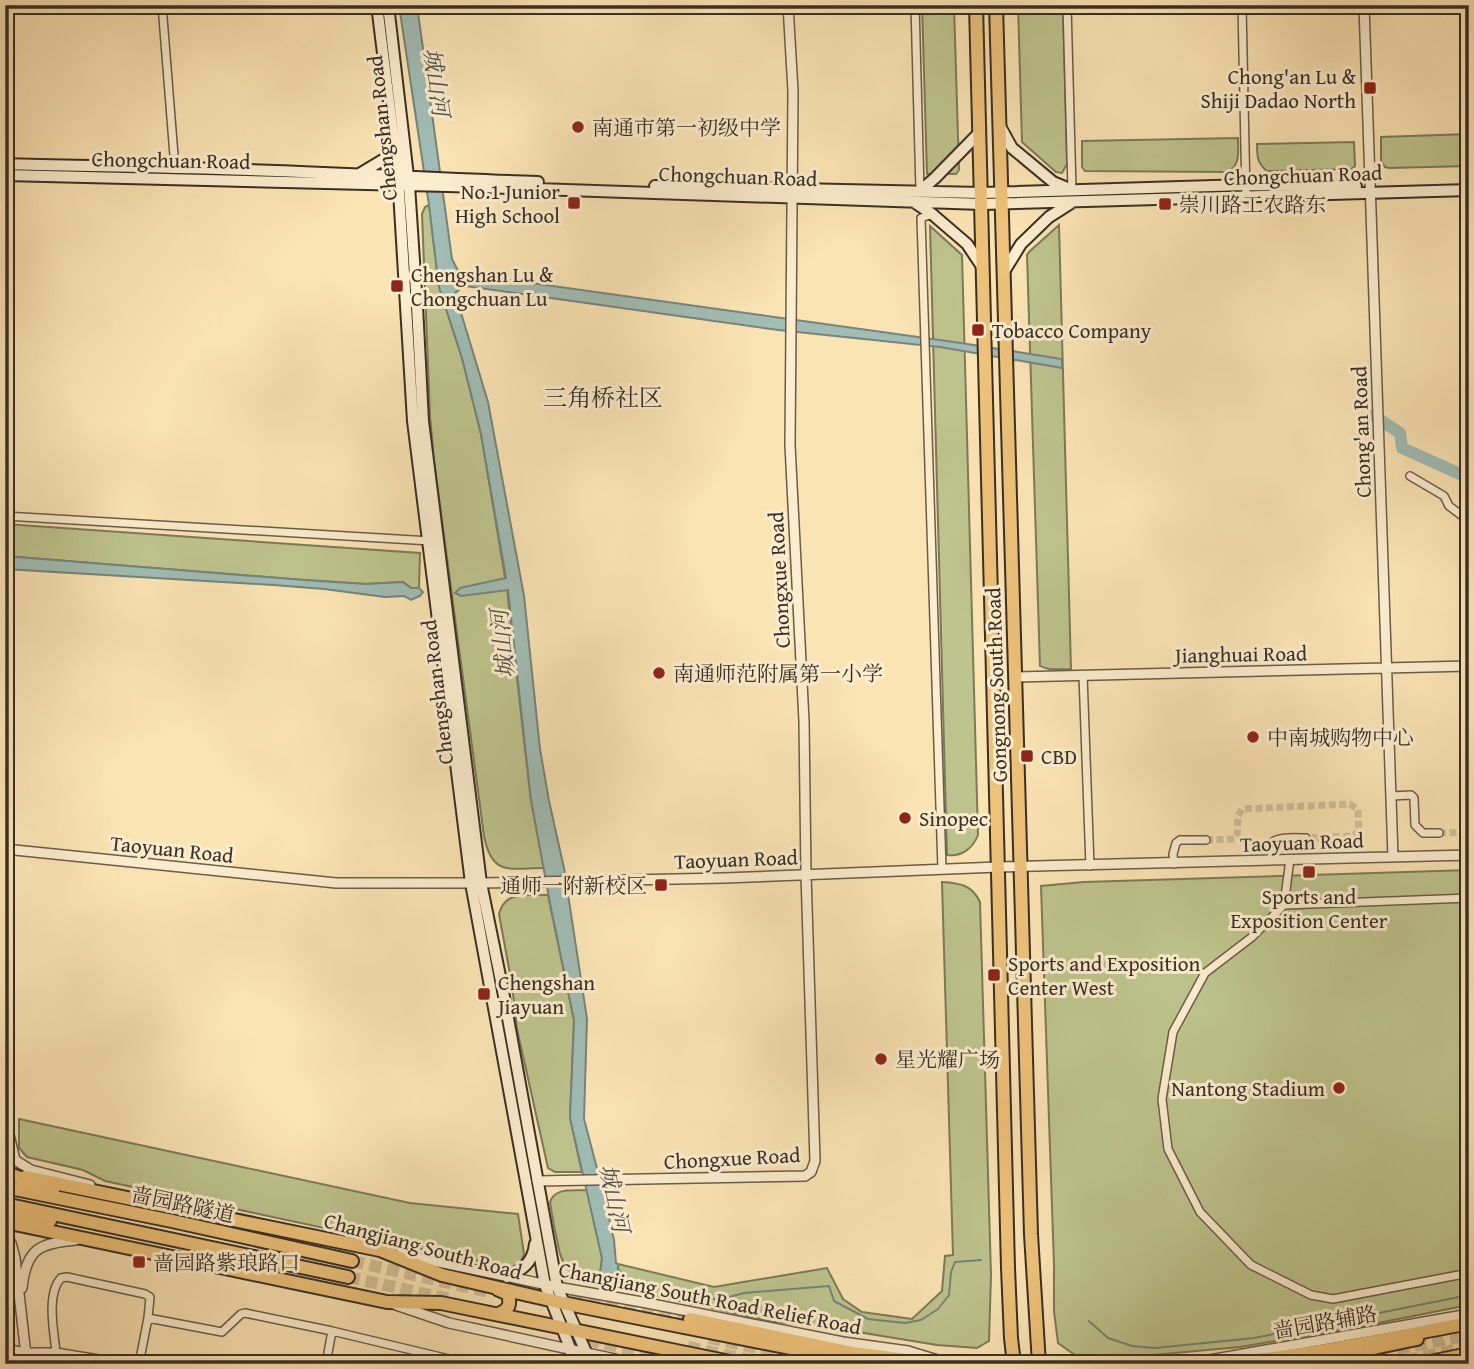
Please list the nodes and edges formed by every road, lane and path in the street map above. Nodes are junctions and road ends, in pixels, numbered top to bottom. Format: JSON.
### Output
{"nodes":[{"id":1,"x":162,"y":5,"type":"edge"},
{"id":2,"x":377,"y":5,"type":"edge"},
{"id":3,"x":388,"y":5,"type":"edge"},
{"id":4,"x":788,"y":5,"type":"edge"},
{"id":5,"x":915,"y":5,"type":"edge"},
{"id":6,"x":976,"y":5,"type":"edge"},
{"id":7,"x":996,"y":5,"type":"edge"},
{"id":8,"x":1101,"y":5,"type":"edge"},
{"id":9,"x":1242,"y":5,"type":"edge"},
{"id":10,"x":1364,"y":5,"type":"edge"},
{"id":11,"x":1067,"y":6,"type":"edge"},
{"id":12,"x":1001,"y":128,"type":"junction"},
{"id":13,"x":980,"y":132,"type":"junction"},
{"id":14,"x":394,"y":147,"type":"junction"},
{"id":15,"x":5,"y":164,"type":"edge"},
{"id":16,"x":175,"y":168,"type":"junction"},
{"id":17,"x":359,"y":174,"type":"junction"},
{"id":18,"x":5,"y":175,"type":"edge"},
{"id":19,"x":408,"y":181,"type":"junction"},
{"id":20,"x":1469,"y":183,"type":"edge"},
{"id":21,"x":1370,"y":189,"type":"junction"},
{"id":22,"x":1469,"y":190,"type":"edge"},
{"id":23,"x":920,"y":191,"type":"junction"},
{"id":24,"x":1246,"y":191,"type":"junction"},
{"id":25,"x":793,"y":194,"type":"junction"},
{"id":26,"x":1072,"y":196,"type":"junction"},
{"id":27,"x":982,"y":198,"type":"junction"},
{"id":28,"x":1002,"y":198,"type":"junction"},
{"id":29,"x":912,"y":201,"type":"junction"},
{"id":30,"x":932,"y":214,"type":"junction"},
{"id":31,"x":983,"y":269,"type":"junction"},
{"id":32,"x":1005,"y":270,"type":"junction"},
{"id":33,"x":1410,"y":476,"type":"dead end"},
{"id":34,"x":5,"y":516,"type":"edge"},
{"id":35,"x":1469,"y":521,"type":"edge"},
{"id":36,"x":433,"y":541,"type":"junction"},
{"id":37,"x":1469,"y":666,"type":"edge"},
{"id":38,"x":1387,"y":668,"type":"junction"},
{"id":39,"x":1083,"y":675,"type":"junction"},
{"id":40,"x":1015,"y":677,"type":"junction"},
{"id":41,"x":1391,"y":796,"type":"junction"},
{"id":42,"x":1439,"y":833,"type":"tunnel mouth"},
{"id":43,"x":1306,"y":838,"type":"tunnel mouth"},
{"id":44,"x":1206,"y":840,"type":"tunnel mouth"},
{"id":45,"x":5,"y":849,"type":"edge"},
{"id":46,"x":1469,"y":855,"type":"edge"},
{"id":47,"x":1393,"y":857,"type":"junction"},
{"id":48,"x":1290,"y":859,"type":"junction"},
{"id":49,"x":1272,"y":860,"type":"junction"},
{"id":50,"x":1174,"y":864,"type":"junction"},
{"id":51,"x":1090,"y":866,"type":"junction"},
{"id":52,"x":998,"y":867,"type":"junction"},
{"id":53,"x":1021,"y":867,"type":"junction"},
{"id":54,"x":942,"y":869,"type":"junction"},
{"id":55,"x":806,"y":874,"type":"junction"},
{"id":56,"x":476,"y":883,"type":"junction"},
{"id":57,"x":1469,"y":898,"type":"edge"},
{"id":58,"x":1284,"y":905,"type":"junction"},
{"id":59,"x":5,"y":1118,"type":"edge"},
{"id":60,"x":8,"y":1173,"type":"edge"},
{"id":61,"x":537,"y":1181,"type":"junction"},
{"id":62,"x":6,"y":1187,"type":"edge"},
{"id":63,"x":118,"y":1195,"type":"junction"},
{"id":64,"x":5,"y":1204,"type":"edge"},
{"id":65,"x":5,"y":1215,"type":"edge"},
{"id":66,"x":172,"y":1221,"type":"junction"},
{"id":67,"x":5,"y":1222,"type":"edge"},
{"id":68,"x":536,"y":1235,"type":"junction"},
{"id":69,"x":5,"y":1237,"type":"edge"},
{"id":70,"x":87,"y":1239,"type":"junction"},
{"id":71,"x":380,"y":1250,"type":"junction"},
{"id":72,"x":274,"y":1261,"type":"junction"},
{"id":73,"x":352,"y":1261,"type":"tunnel mouth"},
{"id":74,"x":1469,"y":1273,"type":"edge"},
{"id":75,"x":348,"y":1277,"type":"tunnel mouth"},
{"id":76,"x":507,"y":1277,"type":"junction"},
{"id":77,"x":551,"y":1286,"type":"junction"},
{"id":78,"x":494,"y":1287,"type":"junction"},
{"id":79,"x":21,"y":1301,"type":"junction"},
{"id":80,"x":387,"y":1302,"type":"junction"},
{"id":81,"x":557,"y":1302,"type":"junction"},
{"id":82,"x":498,"y":1314,"type":"junction"},
{"id":83,"x":1469,"y":1314,"type":"edge"},
{"id":84,"x":148,"y":1318,"type":"junction"},
{"id":85,"x":690,"y":1319,"type":"tunnel mouth"},
{"id":86,"x":1469,"y":1326,"type":"edge"},
{"id":87,"x":561,"y":1327,"type":"junction"},
{"id":88,"x":575,"y":1330,"type":"junction"},
{"id":89,"x":332,"y":1331,"type":"junction"},
{"id":90,"x":5,"y":1348,"type":"edge"},
{"id":91,"x":570,"y":1348,"type":"junction"},
{"id":92,"x":26,"y":1352,"type":"junction"},
{"id":93,"x":56,"y":1352,"type":"junction"},
{"id":94,"x":1469,"y":1354,"type":"edge"},
{"id":95,"x":587,"y":1358,"type":"edge"},
{"id":96,"x":27,"y":1364,"type":"edge"},
{"id":97,"x":129,"y":1364,"type":"edge"},
{"id":98,"x":139,"y":1364,"type":"edge"},
{"id":99,"x":326,"y":1364,"type":"edge"},
{"id":100,"x":470,"y":1364,"type":"edge"},
{"id":101,"x":573,"y":1364,"type":"edge"},
{"id":102,"x":638,"y":1364,"type":"edge"},
{"id":103,"x":740,"y":1364,"type":"edge"},
{"id":104,"x":871,"y":1364,"type":"edge"},
{"id":105,"x":937,"y":1364,"type":"edge"},
{"id":106,"x":951,"y":1364,"type":"edge"},
{"id":107,"x":1014,"y":1364,"type":"edge"},
{"id":108,"x":1039,"y":1364,"type":"edge"},
{"id":109,"x":1187,"y":1364,"type":"edge"},
{"id":110,"x":1209,"y":1364,"type":"edge"},
{"id":111,"x":1280,"y":1364,"type":"edge"},
{"id":112,"x":1420,"y":1364,"type":"edge"}],
"edges":[{"from":1,"to":16,"type":"street"},
{"from":2,"to":14,"type":"main road","name":"Chengshan Road"},
{"from":3,"to":19,"type":"main road","name":"Chengshan Road"},
{"from":4,"to":25,"type":"street","name":"Chongxue Road"},
{"from":5,"to":23,"type":"street"},
{"from":6,"to":13,"type":"main road","name":"Gongnong South Road"},
{"from":7,"to":12,"type":"main road","name":"Gongnong South Road"},
{"from":8,"to":11,"type":"street"},
{"from":9,"to":24,"type":"street"},
{"from":10,"to":21,"type":"street","name":"Chong'an Road"},
{"from":11,"to":26,"type":"street"},
{"from":12,"to":26,"type":"main road"},
{"from":12,"to":28,"type":"main road","name":"Gongnong South Road"},
{"from":13,"to":23,"type":"main road"},
{"from":13,"to":27,"type":"main road","name":"Gongnong South Road"},
{"from":14,"to":17,"type":"main road"},
{"from":14,"to":19,"type":"main road","name":"Chengshan Road"},
{"from":15,"to":16,"type":"main road","name":"Chongchuan Road"},
{"from":16,"to":17,"type":"main road","name":"Chongchuan Road"},
{"from":17,"to":19,"type":"main road","name":"Chongchuan Road"},
{"from":18,"to":19,"type":"main road","name":"Chongchuan Road"},
{"from":19,"to":25,"type":"main road","name":"Chongchuan Road"},
{"from":19,"to":36,"type":"main road","name":"Chengshan Road"},
{"from":20,"to":21,"type":"main road","name":"Chongchuan Road"},
{"from":21,"to":22,"type":"main road","name":"Chongchuan Road"},
{"from":21,"to":24,"type":"main road","name":"Chongchuan Road"},
{"from":21,"to":38,"type":"street","name":"Chong'an Road"},
{"from":23,"to":25,"type":"main road","name":"Chongchuan Road"},
{"from":23,"to":27,"type":"main road","name":"Chongchuan Road"},
{"from":24,"to":26,"type":"main road","name":"Chongchuan Road"},
{"from":25,"to":29,"type":"main road","name":"Chongchuan Road"},
{"from":25,"to":55,"type":"street","name":"Chongxue Road"},
{"from":26,"to":28,"type":"main road","name":"Chongchuan Road"},
{"from":26,"to":32,"type":"main road"},
{"from":27,"to":28,"type":"main road","name":"Chongchuan Road"},
{"from":27,"to":29,"type":"main road","name":"Chongchuan Road"},
{"from":27,"to":31,"type":"main road","name":"Gongnong South Road"},
{"from":28,"to":32,"type":"main road","name":"Gongnong South Road"},
{"from":29,"to":30,"type":"main road"},
{"from":30,"to":31,"type":"main road"},
{"from":30,"to":54,"type":"street"},
{"from":31,"to":52,"type":"main road","name":"Gongnong South Road"},
{"from":32,"to":40,"type":"main road","name":"Gongnong South Road"},
{"from":33,"to":35,"type":"street"},
{"from":34,"to":36,"type":"street"},
{"from":36,"to":56,"type":"main road","name":"Chengshan Road"},
{"from":37,"to":38,"type":"street","name":"Jianghuai Road"},
{"from":38,"to":39,"type":"street","name":"Jianghuai Road"},
{"from":38,"to":41,"type":"street","name":"Chong'an Road"},
{"from":39,"to":40,"type":"street","name":"Jianghuai Road"},
{"from":39,"to":51,"type":"street"},
{"from":40,"to":53,"type":"main road","name":"Gongnong South Road"},
{"from":41,"to":42,"type":"street"},
{"from":41,"to":47,"type":"street","name":"Chong'an Road"},
{"from":43,"to":49,"type":"street"},
{"from":44,"to":50,"type":"street"},
{"from":45,"to":56,"type":"street","name":"Taoyuan Road"},
{"from":46,"to":47,"type":"street","name":"Taoyuan Road"},
{"from":47,"to":48,"type":"street","name":"Taoyuan Road"},
{"from":48,"to":49,"type":"street","name":"Taoyuan Road"},
{"from":48,"to":58,"type":"street"},
{"from":49,"to":50,"type":"street","name":"Taoyuan Road"},
{"from":50,"to":51,"type":"street","name":"Taoyuan Road"},
{"from":51,"to":53,"type":"street","name":"Taoyuan Road"},
{"from":52,"to":53,"type":"street","name":"Taoyuan Road"},
{"from":52,"to":54,"type":"street","name":"Taoyuan Road"},
{"from":52,"to":107,"type":"main road","name":"Gongnong South Road"},
{"from":53,"to":108,"type":"main road","name":"Gongnong South Road"},
{"from":54,"to":55,"type":"street","name":"Taoyuan Road"},
{"from":55,"to":56,"type":"street","name":"Taoyuan Road"},
{"from":55,"to":61,"type":"street","name":"Chongxue Road"},
{"from":56,"to":61,"type":"main road","name":"Chengshan Road"},
{"from":56,"to":68,"type":"main road","name":"Chengshan Road"},
{"from":57,"to":58,"type":"street"},
{"from":58,"to":74,"type":"street"},
{"from":59,"to":63,"type":"street"},
{"from":60,"to":63,"type":"main road","name":"Changjiang South Road"},
{"from":60,"to":66,"type":"main road"},
{"from":61,"to":77,"type":"main road","name":"Chengshan Road"},
{"from":62,"to":66,"type":"main road","name":"啬园路隧道"},
{"from":63,"to":71,"type":"main road","name":"Changjiang South Road"},
{"from":64,"to":72,"type":"main road"},
{"from":65,"to":72,"type":"main road"},
{"from":66,"to":73,"type":"main road","name":"啬园路隧道"},
{"from":67,"to":70,"type":"main road"},
{"from":68,"to":76,"type":"main road"},
{"from":68,"to":77,"type":"main road","name":"Chengshan Road"},
{"from":69,"to":79,"type":"street"},
{"from":70,"to":79,"type":"street"},
{"from":70,"to":80,"type":"main road"},
{"from":71,"to":76,"type":"street","name":"Changjiang South Road Relief Road"},
{"from":71,"to":78,"type":"main road","name":"Changjiang South Road"},
{"from":72,"to":75,"type":"main road"},
{"from":76,"to":77,"type":"street","name":"Changjiang South Road Relief Road"},
{"from":77,"to":81,"type":"main road","name":"Chengshan Road"},
{"from":77,"to":106,"type":"street","name":"Changjiang South Road Relief Road"},
{"from":78,"to":81,"type":"main road","name":"Changjiang South Road"},
{"from":78,"to":82,"type":"main road"},
{"from":79,"to":92,"type":"street"},
{"from":80,"to":82,"type":"main road"},
{"from":80,"to":91,"type":"street"},
{"from":81,"to":87,"type":"main road","name":"Chengshan Road"},
{"from":81,"to":88,"type":"main road","name":"Chengshan Road"},
{"from":81,"to":104,"type":"main road","name":"Changjiang South Road"},
{"from":82,"to":87,"type":"main road"},
{"from":83,"to":109,"type":"street","name":"啬园路辅路"},
{"from":84,"to":89,"type":"street"},
{"from":84,"to":93,"type":"street"},
{"from":84,"to":98,"type":"street"},
{"from":85,"to":105,"type":"main road"},
{"from":86,"to":110,"type":"main road"},
{"from":86,"to":111,"type":"main road"},
{"from":87,"to":88,"type":"main road"},
{"from":87,"to":91,"type":"main road","name":"Chengshan Road"},
{"from":88,"to":95,"type":"main road","name":"Chengshan Road"},
{"from":88,"to":103,"type":"main road"},
{"from":89,"to":99,"type":"street"},
{"from":89,"to":100,"type":"street"},
{"from":90,"to":92,"type":"street"},
{"from":91,"to":95,"type":"street"},
{"from":91,"to":101,"type":"main road","name":"Chengshan Road"},
{"from":92,"to":93,"type":"street"},
{"from":92,"to":96,"type":"street"},
{"from":93,"to":97,"type":"street"},
{"from":94,"to":112,"type":"main road"},
{"from":95,"to":102,"type":"street"}]}
